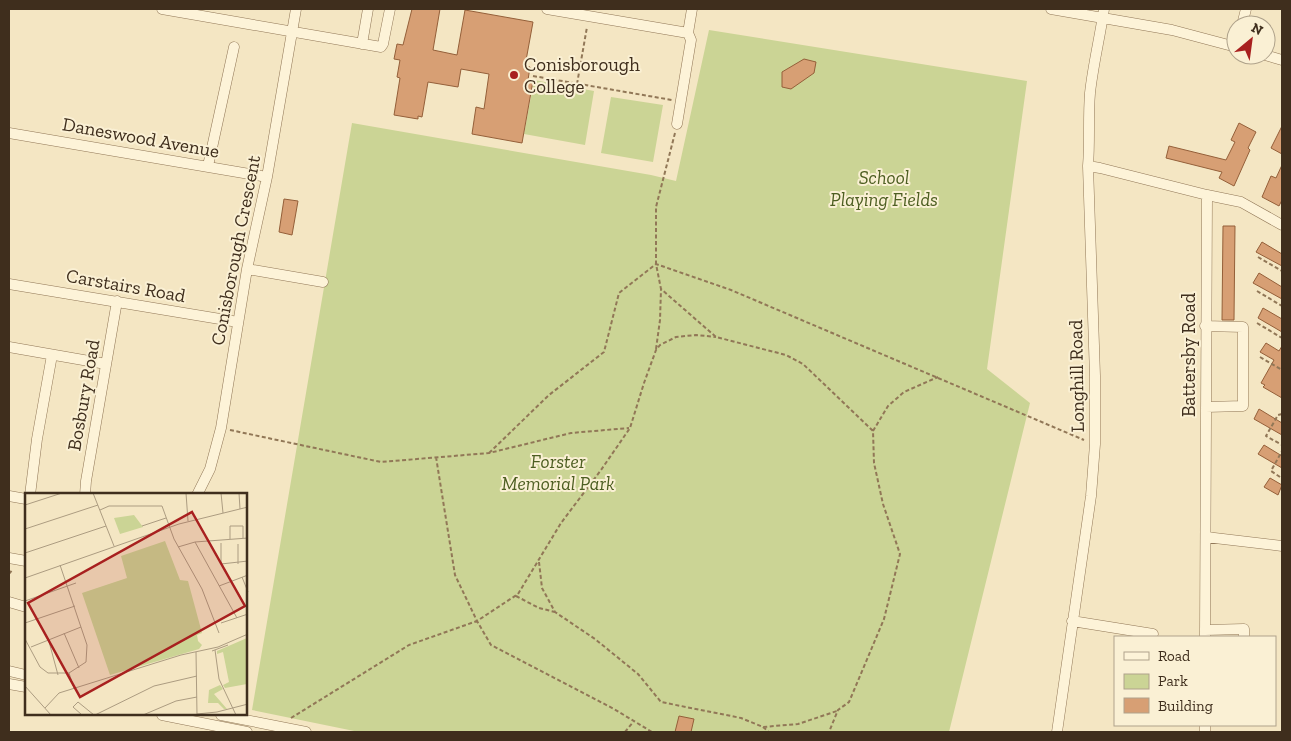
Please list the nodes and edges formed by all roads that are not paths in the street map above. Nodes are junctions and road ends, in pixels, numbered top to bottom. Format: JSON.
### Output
{"nodes":[{"id":1,"x":162,"y":9,"type":"edge"},
{"id":2,"x":296,"y":9,"type":"edge"},
{"id":3,"x":368,"y":9,"type":"edge"},
{"id":4,"x":390,"y":9,"type":"edge"},
{"id":5,"x":547,"y":9,"type":"edge"},
{"id":6,"x":692,"y":9,"type":"edge"},
{"id":7,"x":1051,"y":9,"type":"edge"},
{"id":8,"x":1104,"y":13,"type":"edge"},
{"id":9,"x":292,"y":31,"type":"junction"},
{"id":10,"x":688,"y":34,"type":"junction"},
{"id":11,"x":358,"y":43,"type":"junction"},
{"id":12,"x":1226,"y":44,"type":"edge"},
{"id":13,"x":234,"y":46,"type":"dead end"},
{"id":14,"x":677,"y":124,"type":"road end"},
{"id":15,"x":9,"y":132,"type":"edge"},
{"id":16,"x":208,"y":166,"type":"junction"},
{"id":17,"x":1088,"y":166,"type":"junction"},
{"id":18,"x":267,"y":176,"type":"junction"},
{"id":19,"x":1207,"y":195,"type":"junction"},
{"id":20,"x":1282,"y":225,"type":"edge"},
{"id":21,"x":247,"y":269,"type":"junction"},
{"id":22,"x":323,"y":282,"type":"dead end"},
{"id":23,"x":9,"y":284,"type":"edge"},
{"id":24,"x":117,"y":301,"type":"junction"},
{"id":25,"x":238,"y":322,"type":"junction"},
{"id":26,"x":1205,"y":326,"type":"junction"},
{"id":27,"x":9,"y":346,"type":"edge"},
{"id":28,"x":52,"y":355,"type":"junction"},
{"id":29,"x":106,"y":364,"type":"junction"},
{"id":30,"x":1206,"y":407,"type":"junction"},
{"id":31,"x":30,"y":493,"type":"edge"},
{"id":32,"x":85,"y":493,"type":"edge"},
{"id":33,"x":198,"y":493,"type":"edge"},
{"id":34,"x":9,"y":496,"type":"edge"},
{"id":35,"x":25,"y":499,"type":"edge"},
{"id":36,"x":1206,"y":537,"type":"junction"},
{"id":37,"x":1282,"y":546,"type":"edge"},
{"id":38,"x":9,"y":558,"type":"edge"},
{"id":39,"x":25,"y":561,"type":"edge"},
{"id":40,"x":9,"y":565,"type":"edge"},
{"id":41,"x":9,"y":602,"type":"edge"},
{"id":42,"x":25,"y":607,"type":"edge"},
{"id":43,"x":1072,"y":622,"type":"junction"},
{"id":44,"x":1153,"y":634,"type":"dead end"},
{"id":45,"x":1205,"y":634,"type":"edge"},
{"id":46,"x":1244,"y":636,"type":"edge"},
{"id":47,"x":9,"y":671,"type":"edge"},
{"id":48,"x":25,"y":675,"type":"edge"},
{"id":49,"x":9,"y":684,"type":"edge"},
{"id":50,"x":25,"y":687,"type":"edge"},
{"id":51,"x":167,"y":716,"type":"edge"},
{"id":52,"x":226,"y":716,"type":"edge"},
{"id":53,"x":248,"y":732,"type":"edge"},
{"id":54,"x":306,"y":732,"type":"edge"},
{"id":55,"x":1057,"y":732,"type":"edge"}],
"edges":[{"from":1,"to":9,"type":"street"},
{"from":2,"to":9,"type":"street","name":"Conisborough Crescent"},
{"from":3,"to":11,"type":"street"},
{"from":4,"to":11,"type":"street"},
{"from":5,"to":10,"type":"street"},
{"from":6,"to":10,"type":"street"},
{"from":7,"to":8,"type":"street"},
{"from":8,"to":12,"type":"street"},
{"from":8,"to":17,"type":"street","name":"Longhill Road"},
{"from":9,"to":11,"type":"street"},
{"from":9,"to":18,"type":"street","name":"Conisborough Crescent"},
{"from":10,"to":14,"type":"street"},
{"from":13,"to":16,"type":"street"},
{"from":15,"to":16,"type":"street","name":"Daneswood Avenue"},
{"from":16,"to":18,"type":"street","name":"Daneswood Avenue"},
{"from":17,"to":19,"type":"street"},
{"from":17,"to":43,"type":"street","name":"Longhill Road"},
{"from":18,"to":21,"type":"street","name":"Conisborough Crescent"},
{"from":19,"to":20,"type":"street"},
{"from":19,"to":26,"type":"street","name":"Battersby Road"},
{"from":21,"to":22,"type":"street"},
{"from":21,"to":25,"type":"street","name":"Conisborough Crescent"},
{"from":23,"to":24,"type":"street","name":"Carstairs Road"},
{"from":24,"to":25,"type":"street","name":"Carstairs Road"},
{"from":24,"to":29,"type":"street","name":"Bosbury Road"},
{"from":25,"to":33,"type":"street","name":"Conisborough Crescent"},
{"from":26,"to":30,"type":"street","name":"Battersby Road"},
{"from":26,"to":30,"type":"street"},
{"from":27,"to":28,"type":"street"},
{"from":28,"to":29,"type":"street"},
{"from":28,"to":31,"type":"street"},
{"from":29,"to":32,"type":"street","name":"Bosbury Road"},
{"from":30,"to":36,"type":"street","name":"Battersby Road"},
{"from":34,"to":35,"type":"street"},
{"from":36,"to":37,"type":"street"},
{"from":36,"to":45,"type":"street","name":"Battersby Road"},
{"from":38,"to":39,"type":"street"},
{"from":38,"to":40,"type":"street"},
{"from":41,"to":42,"type":"street"},
{"from":43,"to":44,"type":"street"},
{"from":43,"to":55,"type":"street","name":"Longhill Road"},
{"from":45,"to":46,"type":"street"},
{"from":47,"to":48,"type":"street"},
{"from":49,"to":50,"type":"street"},
{"from":51,"to":53,"type":"street"},
{"from":52,"to":54,"type":"street"}]}
